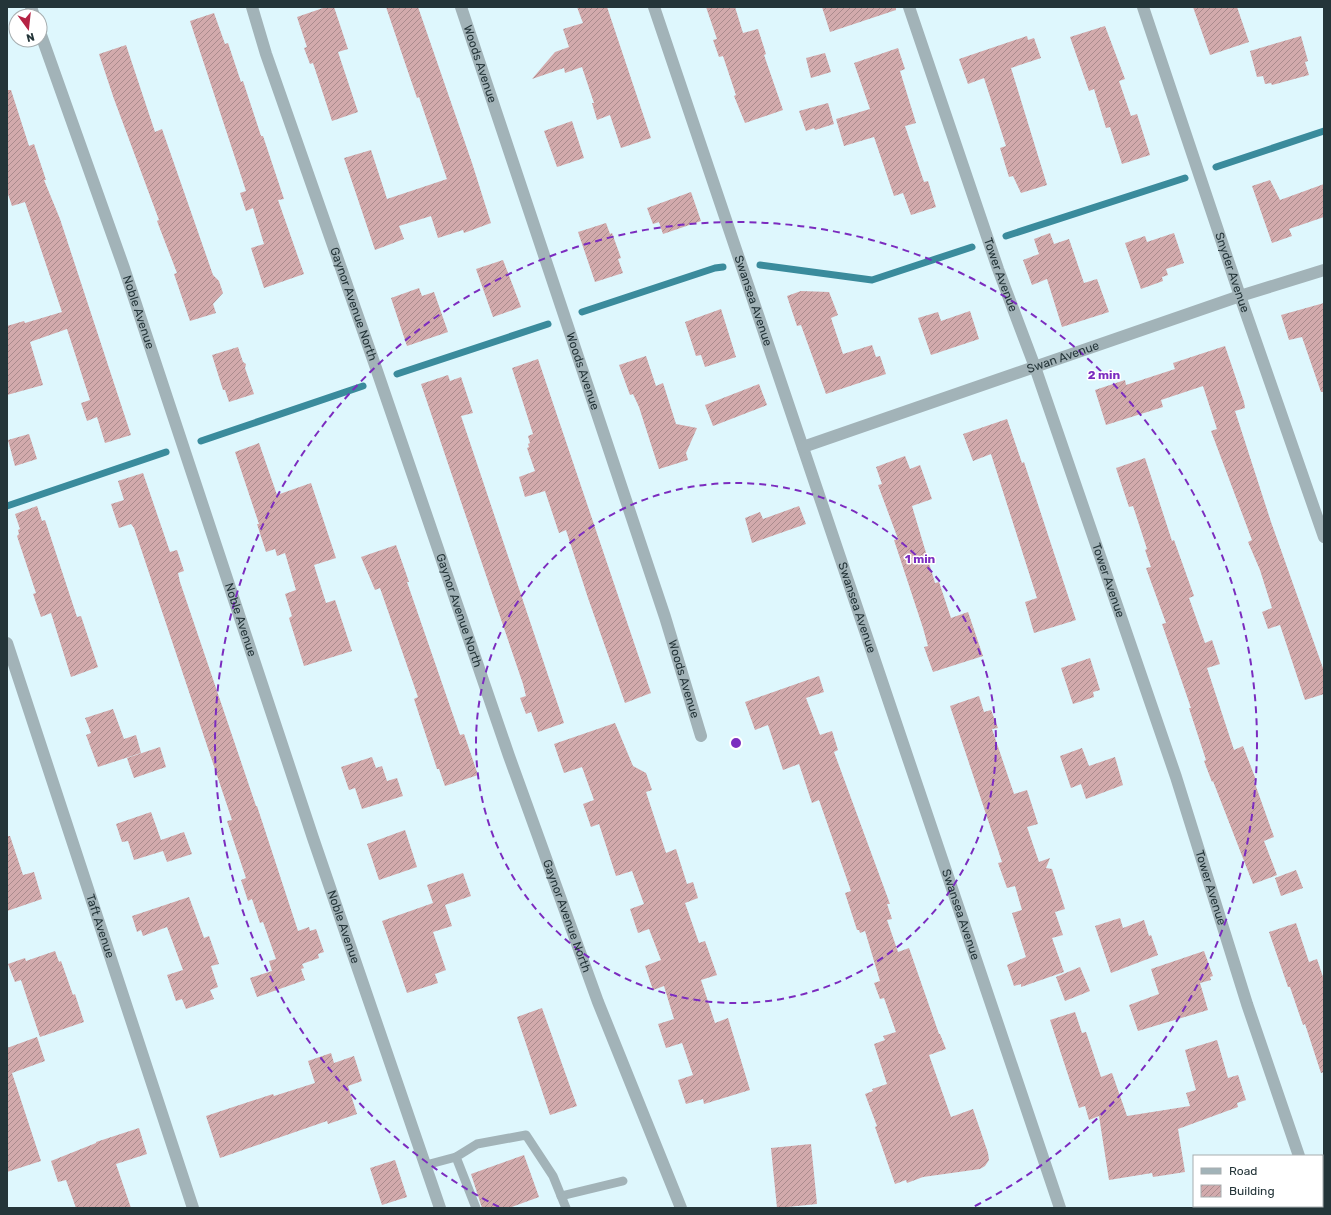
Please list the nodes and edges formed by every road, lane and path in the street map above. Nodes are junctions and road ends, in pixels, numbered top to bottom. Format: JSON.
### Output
{"nodes":[{"id":1,"x":252,"y":7,"type":"edge"},
{"id":2,"x":461,"y":7,"type":"edge"},
{"id":3,"x":654,"y":7,"type":"edge"},
{"id":4,"x":910,"y":7,"type":"edge"},
{"id":5,"x":1143,"y":7,"type":"edge"},
{"id":6,"x":46,"y":48,"type":"edge"},
{"id":7,"x":1324,"y":270,"type":"edge"},
{"id":8,"x":1240,"y":296,"type":"junction"},
{"id":9,"x":1035,"y":367,"type":"junction"},
{"id":10,"x":803,"y":446,"type":"junction"},
{"id":11,"x":1324,"y":537,"type":"edge"},
{"id":12,"x":7,"y":643,"type":"edge"},
{"id":13,"x":701,"y":736,"type":"dead end"},
{"id":14,"x":1299,"y":1155,"type":"edge"},
{"id":15,"x":456,"y":1158,"type":"junction"},
{"id":16,"x":426,"y":1164,"type":"junction"},
{"id":17,"x":623,"y":1181,"type":"dead end"},
{"id":18,"x":561,"y":1196,"type":"junction"},
{"id":19,"x":193,"y":1208,"type":"edge"},
{"id":20,"x":440,"y":1208,"type":"edge"},
{"id":21,"x":476,"y":1208,"type":"edge"},
{"id":22,"x":566,"y":1208,"type":"edge"},
{"id":23,"x":681,"y":1208,"type":"edge"},
{"id":24,"x":1060,"y":1208,"type":"edge"}],
"edges":[{"from":1,"to":23,"type":"street","name":"Gaynor Avenue North"},
{"from":2,"to":13,"type":"street","name":"Woods Avenue"},
{"from":3,"to":10,"type":"street","name":"Swansea Avenue"},
{"from":4,"to":9,"type":"street","name":"Tower Avenue"},
{"from":5,"to":8,"type":"street","name":"Snyder Avenue"},
{"from":6,"to":16,"type":"street","name":"Noble Avenue"},
{"from":7,"to":8,"type":"street","name":"Swan Avenue"},
{"from":8,"to":9,"type":"street","name":"Swan Avenue"},
{"from":8,"to":11,"type":"street","name":"Snyder Avenue"},
{"from":9,"to":10,"type":"street","name":"Swan Avenue"},
{"from":9,"to":14,"type":"street","name":"Tower Avenue"},
{"from":10,"to":24,"type":"street","name":"Swansea Avenue"},
{"from":12,"to":19,"type":"street","name":"Taft Avenue"},
{"from":15,"to":16,"type":"lane"},
{"from":15,"to":18,"type":"lane"},
{"from":15,"to":21,"type":"lane"},
{"from":16,"to":20,"type":"street","name":"Noble Avenue"},
{"from":17,"to":18,"type":"lane"},
{"from":18,"to":22,"type":"lane"}]}
